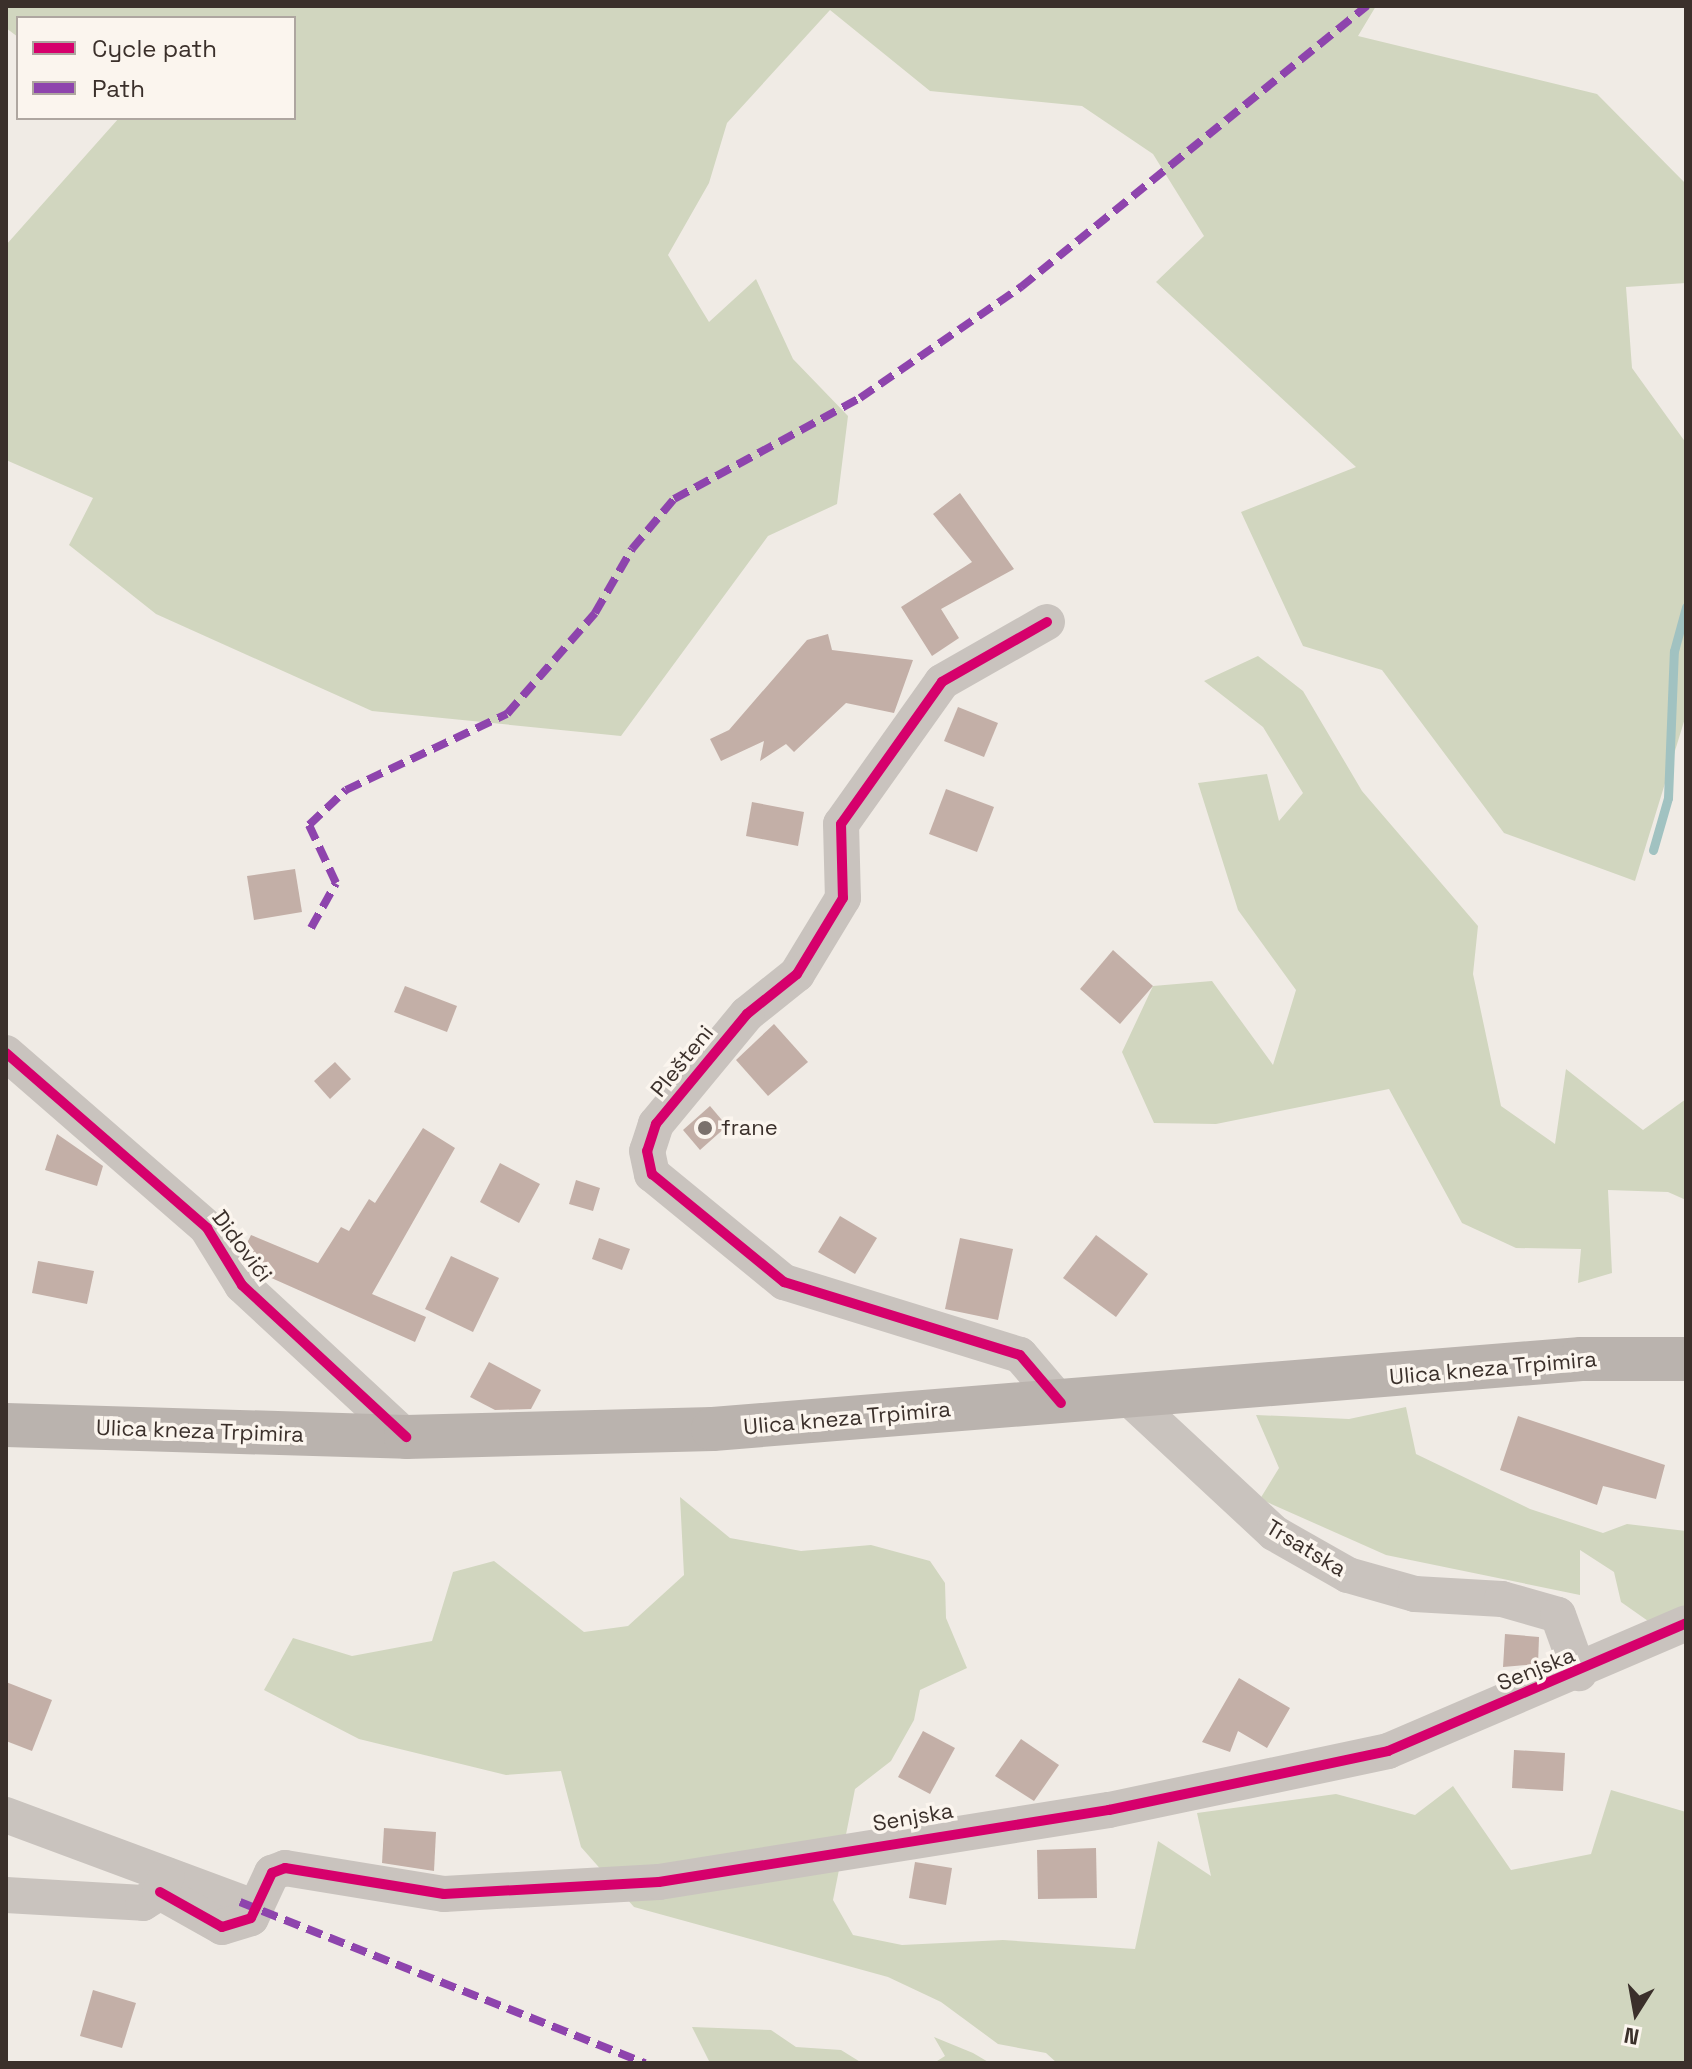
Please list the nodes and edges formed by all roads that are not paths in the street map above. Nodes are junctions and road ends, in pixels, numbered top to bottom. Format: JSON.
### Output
{"nodes":[{"id":1,"x":1047,"y":622,"type":"dead end"},
{"id":2,"x":6,"y":1053,"type":"edge"},
{"id":3,"x":1686,"y":1359,"type":"edge"},
{"id":4,"x":1131,"y":1400,"type":"junction"},
{"id":5,"x":1061,"y":1403,"type":"junction"},
{"id":6,"x":6,"y":1425,"type":"edge"},
{"id":7,"x":406,"y":1437,"type":"junction"},
{"id":8,"x":1686,"y":1623,"type":"edge"},
{"id":9,"x":1579,"y":1673,"type":"junction"},
{"id":10,"x":6,"y":1815,"type":"edge"},
{"id":11,"x":164,"y":1883,"type":"junction"},
{"id":12,"x":6,"y":1895,"type":"edge"},
{"id":13,"x":240,"y":1902,"type":"dead end"}],
"edges":[{"from":1,"to":5,"type":"street","name":"Plešteni"},
{"from":2,"to":7,"type":"street","name":"Didovići"},
{"from":3,"to":4,"type":"main road","name":"Ulica kneza Trpimira"},
{"from":4,"to":5,"type":"main road","name":"Ulica kneza Trpimira"},
{"from":4,"to":9,"type":"street","name":"Trsatska"},
{"from":5,"to":7,"type":"main road","name":"Ulica kneza Trpimira"},
{"from":6,"to":7,"type":"main road","name":"Ulica kneza Trpimira"},
{"from":8,"to":9,"type":"street","name":"Senjska"},
{"from":9,"to":11,"type":"street","name":"Senjska"},
{"from":10,"to":11,"type":"street"},
{"from":11,"to":12,"type":"street"},
{"from":11,"to":13,"type":"street"}]}
